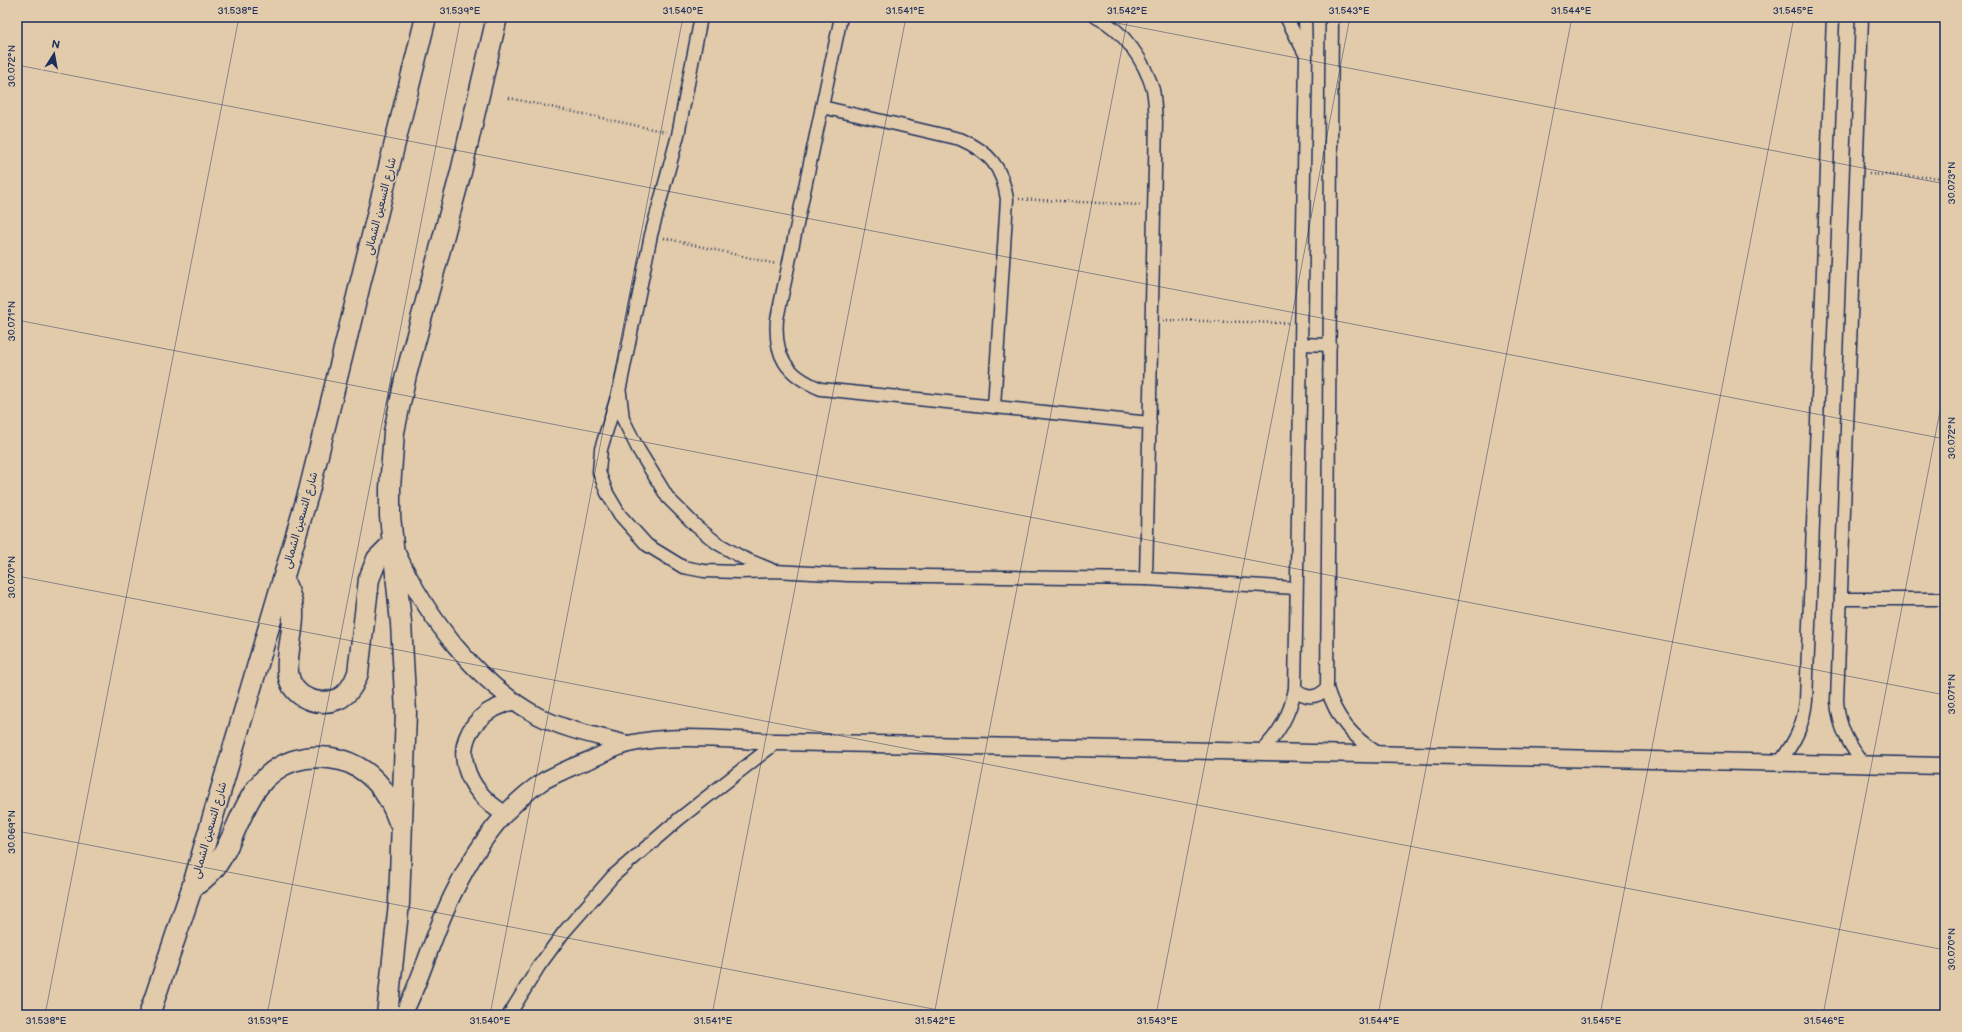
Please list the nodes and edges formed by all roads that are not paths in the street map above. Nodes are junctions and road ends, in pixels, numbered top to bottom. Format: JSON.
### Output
{"nodes":[{"id":1,"x":426,"y":17,"type":"edge"},
{"id":2,"x":496,"y":17,"type":"edge"},
{"id":3,"x":701,"y":17,"type":"edge"},
{"id":4,"x":841,"y":17,"type":"edge"},
{"id":5,"x":1096,"y":17,"type":"edge"},
{"id":6,"x":1286,"y":17,"type":"edge"},
{"id":7,"x":1305,"y":17,"type":"edge"},
{"id":8,"x":1332,"y":17,"type":"edge"},
{"id":9,"x":1833,"y":17,"type":"edge"},
{"id":10,"x":1862,"y":17,"type":"edge"},
{"id":11,"x":1306,"y":56,"type":"junction"},
{"id":12,"x":822,"y":107,"type":"junction"},
{"id":13,"x":1301,"y":344,"type":"junction"},
{"id":14,"x":1330,"y":345,"type":"junction"},
{"id":15,"x":620,"y":388,"type":"junction"},
{"id":16,"x":994,"y":406,"type":"junction"},
{"id":17,"x":1150,"y":423,"type":"junction"},
{"id":18,"x":392,"y":544,"type":"junction"},
{"id":19,"x":775,"y":571,"type":"junction"},
{"id":20,"x":1146,"y":579,"type":"junction"},
{"id":21,"x":283,"y":580,"type":"junction"},
{"id":22,"x":1296,"y":588,"type":"junction"},
{"id":23,"x":1840,"y":599,"type":"junction"},
{"id":24,"x":1945,"y":599,"type":"edge"},
{"id":25,"x":1327,"y":688,"type":"junction"},
{"id":26,"x":1295,"y":689,"type":"junction"},
{"id":27,"x":514,"y":701,"type":"junction"},
{"id":28,"x":777,"y":742,"type":"junction"},
{"id":29,"x":627,"y":744,"type":"junction"},
{"id":30,"x":1261,"y":751,"type":"junction"},
{"id":31,"x":1378,"y":753,"type":"junction"},
{"id":32,"x":1780,"y":762,"type":"junction"},
{"id":33,"x":1863,"y":764,"type":"junction"},
{"id":34,"x":1945,"y":766,"type":"edge"},
{"id":35,"x":505,"y":814,"type":"junction"},
{"id":36,"x":402,"y":830,"type":"junction"},
{"id":37,"x":192,"y":888,"type":"junction"},
{"id":38,"x":149,"y":1015,"type":"edge"},
{"id":39,"x":387,"y":1015,"type":"edge"},
{"id":40,"x":403,"y":1015,"type":"edge"},
{"id":41,"x":509,"y":1015,"type":"edge"}],
"edges":[{"from":1,"to":21,"type":"main road","name":"شارع التسعين الشمالى"},
{"from":2,"to":18,"type":"main road"},
{"from":3,"to":15,"type":"street"},
{"from":4,"to":12,"type":"street"},
{"from":5,"to":17,"type":"street"},
{"from":6,"to":11,"type":"street"},
{"from":7,"to":11,"type":"street"},
{"from":8,"to":14,"type":"street"},
{"from":9,"to":32,"type":"street"},
{"from":10,"to":23,"type":"street"},
{"from":11,"to":13,"type":"street"},
{"from":12,"to":16,"type":"street"},
{"from":12,"to":16,"type":"street"},
{"from":13,"to":14,"type":"street"},
{"from":13,"to":22,"type":"street"},
{"from":14,"to":25,"type":"street"},
{"from":15,"to":19,"type":"street"},
{"from":15,"to":19,"type":"street"},
{"from":16,"to":17,"type":"street"},
{"from":17,"to":20,"type":"street"},
{"from":18,"to":21,"type":"main road"},
{"from":18,"to":27,"type":"street"},
{"from":18,"to":36,"type":"main road"},
{"from":19,"to":20,"type":"street"},
{"from":20,"to":22,"type":"street"},
{"from":21,"to":37,"type":"main road","name":"شارع التسعين الشمالى"},
{"from":22,"to":26,"type":"street"},
{"from":23,"to":24,"type":"street"},
{"from":23,"to":33,"type":"street"},
{"from":25,"to":26,"type":"street"},
{"from":25,"to":31,"type":"street"},
{"from":26,"to":30,"type":"street"},
{"from":27,"to":29,"type":"street"},
{"from":27,"to":35,"type":"street"},
{"from":28,"to":29,"type":"street"},
{"from":28,"to":30,"type":"street"},
{"from":28,"to":41,"type":"street"},
{"from":29,"to":35,"type":"street"},
{"from":30,"to":31,"type":"street"},
{"from":31,"to":32,"type":"street"},
{"from":32,"to":33,"type":"street"},
{"from":33,"to":34,"type":"street"},
{"from":35,"to":40,"type":"street"},
{"from":36,"to":37,"type":"main road"},
{"from":36,"to":39,"type":"main road"},
{"from":37,"to":38,"type":"main road","name":"شارع التسعين الشمالى"}]}
